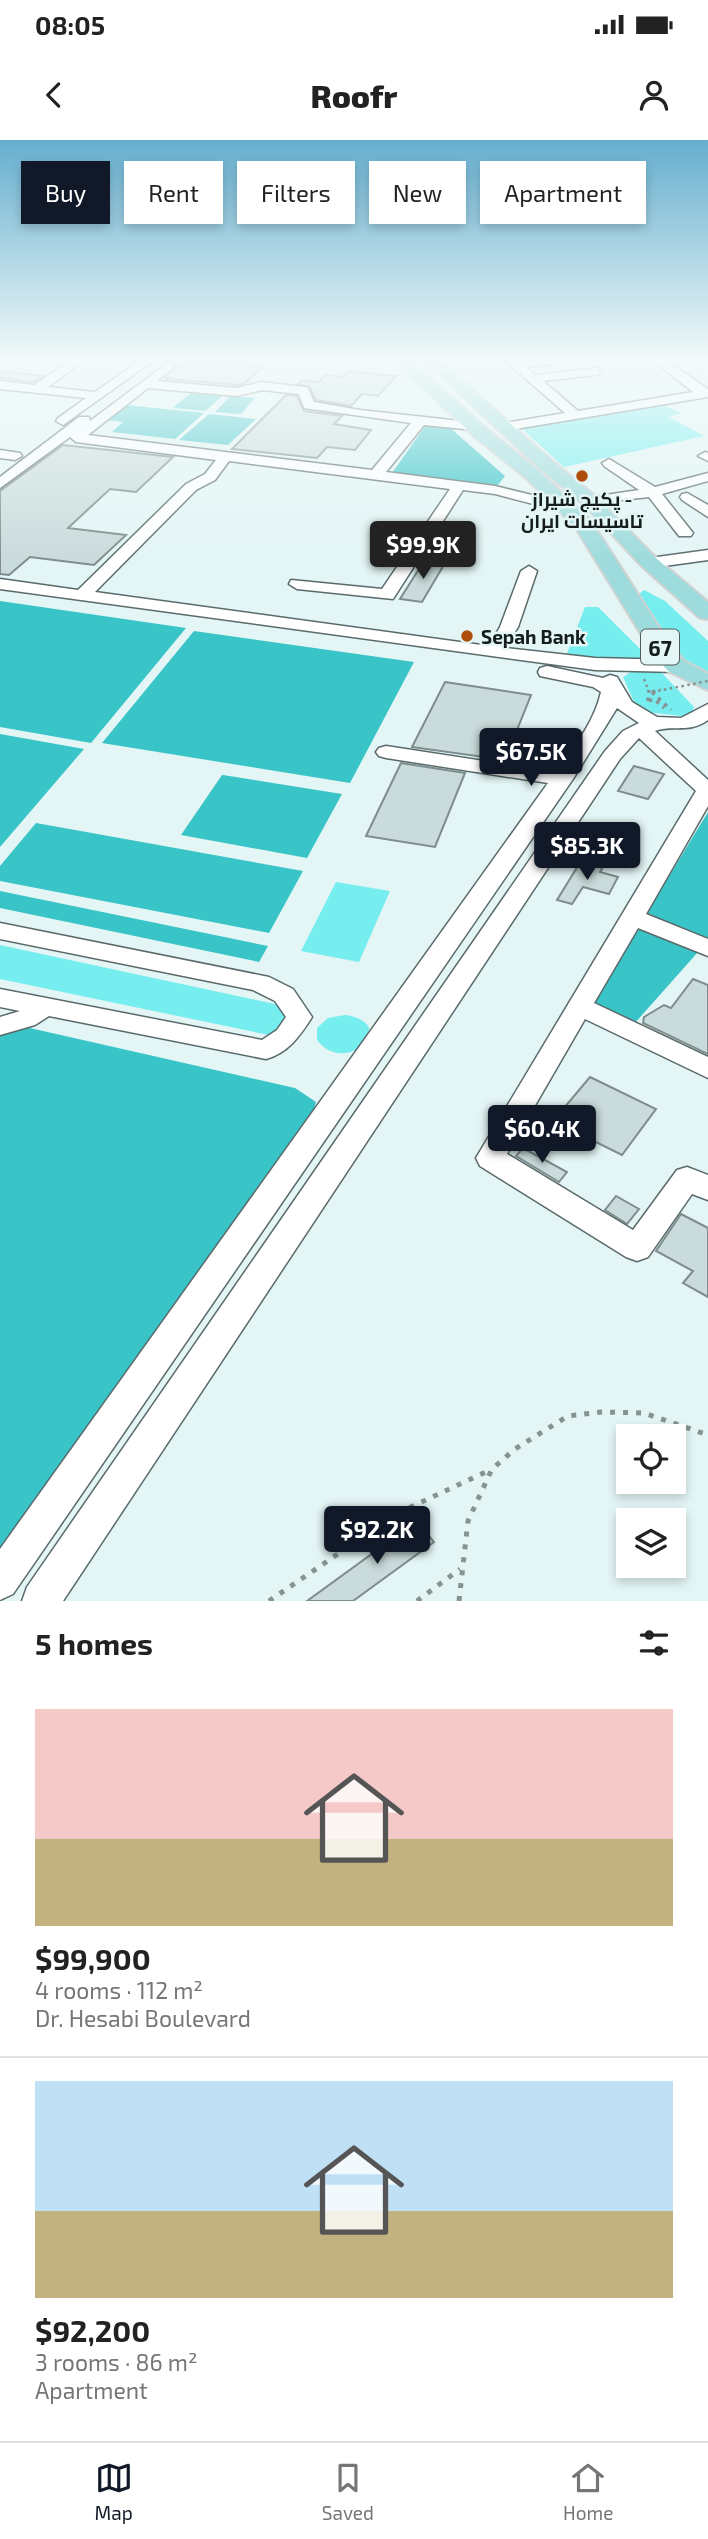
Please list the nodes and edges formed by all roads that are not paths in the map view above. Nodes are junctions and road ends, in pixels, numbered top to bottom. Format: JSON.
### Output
{"nodes":[{"id":1,"x":57,"y":426,"type":"edge"},
{"id":2,"x":79,"y":426,"type":"edge"},
{"id":3,"x":91,"y":426,"type":"edge"},
{"id":4,"x":416,"y":426,"type":"edge"},
{"id":5,"x":474,"y":426,"type":"edge"},
{"id":6,"x":509,"y":426,"type":"edge"},
{"id":7,"x":504,"y":427,"type":"joint"},
{"id":8,"x":0,"y":454,"type":"edge"},
{"id":9,"x":15,"y":456,"type":"junction"},
{"id":10,"x":225,"y":457,"type":"junction"},
{"id":11,"x":609,"y":463,"type":"dead end"},
{"id":12,"x":0,"y":468,"type":"edge"},
{"id":13,"x":533,"y":475,"type":"junction"},
{"id":14,"x":375,"y":476,"type":"junction"},
{"id":15,"x":708,"y":477,"type":"edge"},
{"id":16,"x":0,"y":484,"type":"edge"},
{"id":17,"x":459,"y":486,"type":"junction"},
{"id":18,"x":495,"y":490,"type":"junction"},
{"id":19,"x":653,"y":492,"type":"junction"},
{"id":20,"x":687,"y":497,"type":"dead end"},
{"id":21,"x":596,"y":507,"type":"junction"},
{"id":22,"x":571,"y":512,"type":"junction"},
{"id":23,"x":708,"y":512,"type":"edge"},
{"id":24,"x":685,"y":533,"type":"dead end"},
{"id":25,"x":708,"y":555,"type":"edge"},
{"id":26,"x":603,"y":559,"type":"junction"},
{"id":27,"x":648,"y":561,"type":"junction"},
{"id":28,"x":529,"y":571,"type":"dead end"},
{"id":29,"x":0,"y":584,"type":"edge"},
{"id":30,"x":297,"y":584,"type":"dead end"},
{"id":31,"x":682,"y":589,"type":"junction"},
{"id":32,"x":82,"y":595,"type":"junction"},
{"id":33,"x":626,"y":595,"type":"junction"},
{"id":34,"x":0,"y":597,"type":"edge"},
{"id":35,"x":708,"y":613,"type":"edge"},
{"id":36,"x":500,"y":657,"type":"junction"},
{"id":37,"x":633,"y":664,"type":"junction"},
{"id":38,"x":676,"y":666,"type":"junction"},
{"id":39,"x":563,"y":667,"type":"junction"},
{"id":40,"x":708,"y":682,"type":"edge"},
{"id":41,"x":611,"y":690,"type":"junction"},
{"id":42,"x":708,"y":710,"type":"edge"},
{"id":43,"x":655,"y":722,"type":"junction"},
{"id":44,"x":386,"y":752,"type":"dead end"},
{"id":45,"x":563,"y":779,"type":"junction"},
{"id":46,"x":707,"y":791,"type":"edge"},
{"id":47,"x":632,"y":917,"type":"junction"},
{"id":48,"x":0,"y":931,"type":"edge"},
{"id":49,"x":708,"y":948,"type":"edge"},
{"id":50,"x":0,"y":998,"type":"edge"},
{"id":51,"x":579,"y":1006,"type":"junction"},
{"id":52,"x":44,"y":1008,"type":"junction"},
{"id":53,"x":0,"y":1026,"type":"edge"},
{"id":54,"x":708,"y":1068,"type":"edge"},
{"id":55,"x":708,"y":1188,"type":"edge"},
{"id":56,"x":0,"y":1581,"type":"edge"},
{"id":57,"x":41,"y":1601,"type":"edge"}],
"edges":[{"from":1,"to":9,"type":"street"},
{"from":2,"to":16,"type":"street"},
{"from":3,"to":10,"type":"street"},
{"from":4,"to":14,"type":"street"},
{"from":5,"to":13,"type":"main road","number":"67"},
{"from":6,"to":7,"type":"street"},
{"from":7,"to":21,"type":"main road","number":"67"},
{"from":8,"to":9,"type":"street"},
{"from":9,"to":12,"type":"street"},
{"from":10,"to":14,"type":"street"},
{"from":10,"to":32,"type":"street"},
{"from":11,"to":19,"type":"street"},
{"from":13,"to":18,"type":"street"},
{"from":13,"to":22,"type":"main road","number":"67"},
{"from":14,"to":17,"type":"street"},
{"from":15,"to":19,"type":"street"},
{"from":17,"to":18,"type":"street"},
{"from":17,"to":30,"type":"street"},
{"from":18,"to":22,"type":"street"},
{"from":19,"to":21,"type":"street"},
{"from":19,"to":24,"type":"street"},
{"from":20,"to":23,"type":"street"},
{"from":21,"to":22,"type":"main road"},
{"from":21,"to":27,"type":"main road","number":"67"},
{"from":22,"to":26,"type":"main road","number":"67"},
{"from":25,"to":27,"type":"street"},
{"from":26,"to":27,"type":"main road"},
{"from":26,"to":33,"type":"main road","number":"67"},
{"from":27,"to":31,"type":"main road","number":"67"},
{"from":28,"to":36,"type":"street"},
{"from":29,"to":32,"type":"street"},
{"from":31,"to":33,"type":"main road"},
{"from":31,"to":35,"type":"main road","number":"67"},
{"from":32,"to":36,"type":"street"},
{"from":33,"to":38,"type":"main road","number":"67"},
{"from":34,"to":36,"type":"street"},
{"from":36,"to":39,"type":"street"},
{"from":37,"to":38,"type":"street"},
{"from":37,"to":39,"type":"street"},
{"from":37,"to":41,"type":"street"},
{"from":38,"to":40,"type":"main road","number":"67"},
{"from":39,"to":41,"type":"street"},
{"from":41,"to":43,"type":"street"},
{"from":41,"to":45,"type":"street"},
{"from":42,"to":43,"type":"street"},
{"from":43,"to":46,"type":"street"},
{"from":43,"to":57,"type":"street"},
{"from":44,"to":45,"type":"street"},
{"from":45,"to":56,"type":"street"},
{"from":46,"to":47,"type":"street"},
{"from":47,"to":49,"type":"street"},
{"from":47,"to":51,"type":"street"},
{"from":48,"to":52,"type":"street"},
{"from":50,"to":52,"type":"street"},
{"from":51,"to":54,"type":"street"},
{"from":51,"to":55,"type":"street"},
{"from":52,"to":53,"type":"street"}]}
